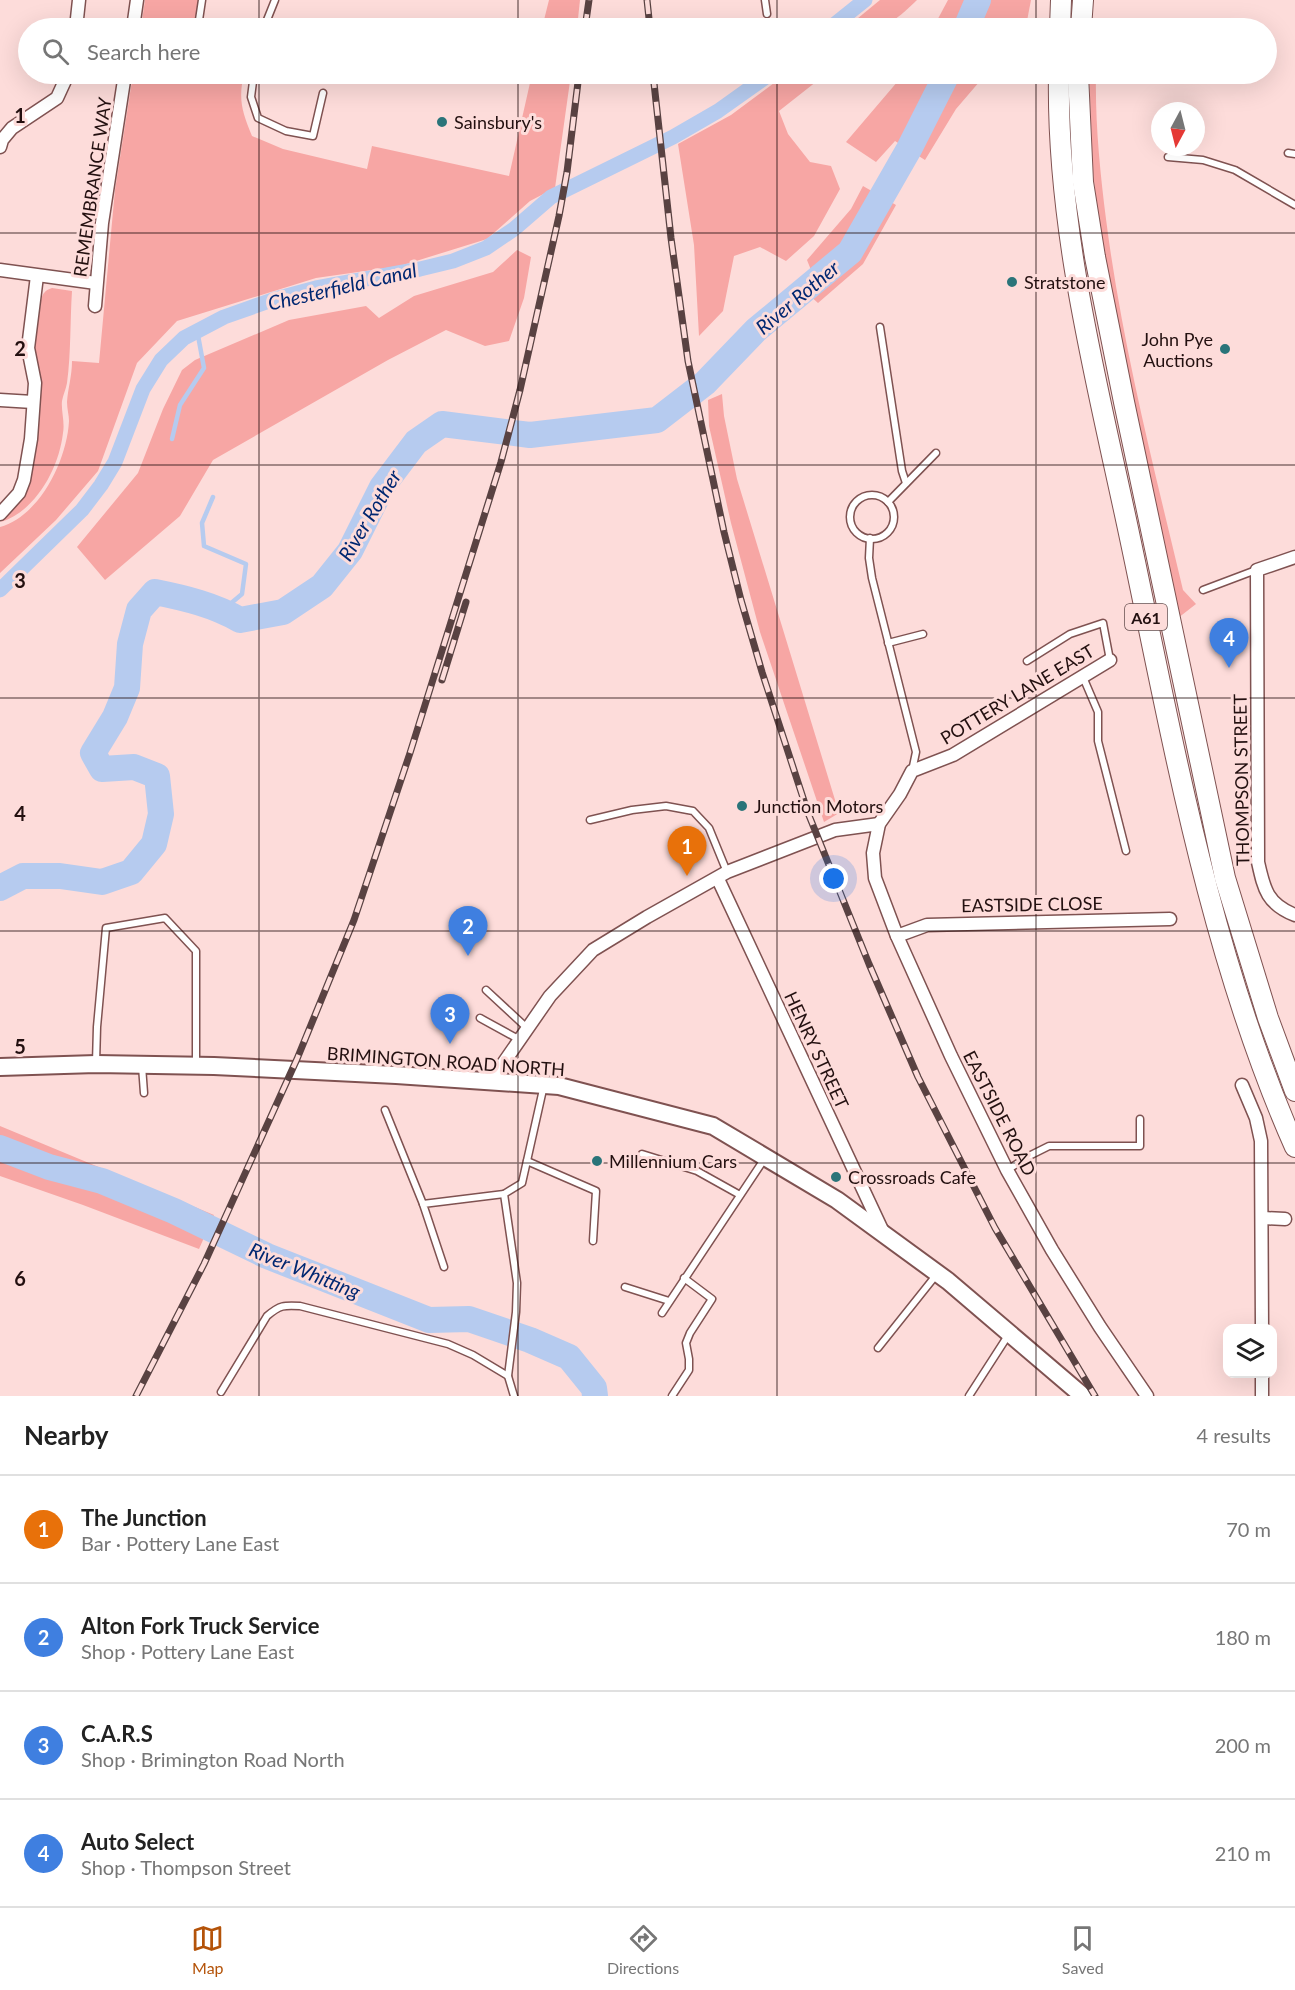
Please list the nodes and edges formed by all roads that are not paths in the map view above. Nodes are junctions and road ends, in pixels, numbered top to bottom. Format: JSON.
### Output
{"nodes":[{"id":1,"x":79,"y":0,"type":"edge"},
{"id":2,"x":137,"y":0,"type":"edge"},
{"id":3,"x":202,"y":0,"type":"edge"},
{"id":4,"x":275,"y":0,"type":"edge"},
{"id":5,"x":765,"y":0,"type":"edge"},
{"id":6,"x":1061,"y":0,"type":"edge"},
{"id":7,"x":1083,"y":0,"type":"edge"},
{"id":8,"x":767,"y":14,"type":"dead end"},
{"id":9,"x":77,"y":18,"type":"edge"},
{"id":10,"x":134,"y":18,"type":"edge"},
{"id":11,"x":199,"y":18,"type":"edge"},
{"id":12,"x":268,"y":18,"type":"edge"},
{"id":13,"x":1060,"y":18,"type":"edge"},
{"id":14,"x":1082,"y":18,"type":"edge"},
{"id":15,"x":63,"y":84,"type":"edge"},
{"id":16,"x":124,"y":84,"type":"edge"},
{"id":17,"x":253,"y":84,"type":"edge"},
{"id":18,"x":1059,"y":84,"type":"edge"},
{"id":19,"x":1078,"y":84,"type":"edge"},
{"id":20,"x":323,"y":93,"type":"dead end"},
{"id":21,"x":0,"y":147,"type":"edge"},
{"id":22,"x":1168,"y":157,"type":"dead end"},
{"id":23,"x":1295,"y":205,"type":"edge"},
{"id":24,"x":0,"y":270,"type":"edge"},
{"id":25,"x":37,"y":276,"type":"junction"},
{"id":26,"x":96,"y":283,"type":"junction"},
{"id":27,"x":95,"y":306,"type":"dead end"},
{"id":28,"x":880,"y":327,"type":"dead end"},
{"id":29,"x":0,"y":400,"type":"edge"},
{"id":30,"x":33,"y":402,"type":"junction"},
{"id":31,"x":936,"y":453,"type":"dead end"},
{"id":32,"x":906,"y":483,"type":"junction"},
{"id":33,"x":888,"y":502,"type":"junction"},
{"id":34,"x":0,"y":514,"type":"edge"},
{"id":35,"x":870,"y":538,"type":"junction"},
{"id":36,"x":1295,"y":557,"type":"edge"},
{"id":37,"x":1257,"y":570,"type":"junction"},
{"id":38,"x":1203,"y":590,"type":"dead end"},
{"id":39,"x":923,"y":634,"type":"dead end"},
{"id":40,"x":888,"y":643,"type":"junction"},
{"id":41,"x":1110,"y":660,"type":"joint"},
{"id":42,"x":1027,"y":661,"type":"dead end"},
{"id":43,"x":1083,"y":677,"type":"junction"},
{"id":44,"x":912,"y":771,"type":"junction"},
{"id":45,"x":590,"y":820,"type":"dead end"},
{"id":46,"x":879,"y":824,"type":"junction"},
{"id":47,"x":1126,"y":851,"type":"dead end"},
{"id":48,"x":722,"y":876,"type":"junction"},
{"id":49,"x":1289,"y":912,"type":"edge"},
{"id":50,"x":1170,"y":919,"type":"dead end"},
{"id":51,"x":897,"y":936,"type":"junction"},
{"id":52,"x":486,"y":990,"type":"dead end"},
{"id":53,"x":480,"y":1018,"type":"dead end"},
{"id":54,"x":528,"y":1029,"type":"junction"},
{"id":55,"x":520,"y":1041,"type":"junction"},
{"id":56,"x":96,"y":1064,"type":"junction"},
{"id":57,"x":142,"y":1065,"type":"junction"},
{"id":58,"x":196,"y":1066,"type":"junction"},
{"id":59,"x":0,"y":1067,"type":"edge"},
{"id":60,"x":490,"y":1081,"type":"junction"},
{"id":61,"x":544,"y":1085,"type":"junction"},
{"id":62,"x":1242,"y":1085,"type":"dead end"},
{"id":63,"x":1295,"y":1091,"type":"edge"},
{"id":64,"x":144,"y":1093,"type":"dead end"},
{"id":65,"x":385,"y":1110,"type":"dead end"},
{"id":66,"x":1140,"y":1119,"type":"dead end"},
{"id":67,"x":1295,"y":1147,"type":"edge"},
{"id":68,"x":642,"y":1154,"type":"dead end"},
{"id":69,"x":765,"y":1157,"type":"junction"},
{"id":70,"x":527,"y":1161,"type":"junction"},
{"id":71,"x":1007,"y":1170,"type":"junction"},
{"id":72,"x":504,"y":1194,"type":"junction"},
{"id":73,"x":740,"y":1195,"type":"junction"},
{"id":74,"x":423,"y":1204,"type":"junction"},
{"id":75,"x":1263,"y":1218,"type":"junction"},
{"id":76,"x":1285,"y":1219,"type":"dead end"},
{"id":77,"x":885,"y":1236,"type":"junction"},
{"id":78,"x":594,"y":1241,"type":"dead end"},
{"id":79,"x":444,"y":1267,"type":"dead end"},
{"id":80,"x":938,"y":1274,"type":"junction"},
{"id":81,"x":684,"y":1278,"type":"junction"},
{"id":82,"x":625,"y":1287,"type":"dead end"},
{"id":83,"x":669,"y":1301,"type":"junction"},
{"id":84,"x":662,"y":1312,"type":"dead end"},
{"id":85,"x":1263,"y":1324,"type":"edge"},
{"id":86,"x":1009,"y":1333,"type":"junction"},
{"id":87,"x":878,"y":1348,"type":"dead end"},
{"id":88,"x":508,"y":1376,"type":"junction"},
{"id":89,"x":1262,"y":1378,"type":"edge"},
{"id":90,"x":221,"y":1392,"type":"dead end"},
{"id":91,"x":514,"y":1396,"type":"edge"},
{"id":92,"x":672,"y":1396,"type":"edge"},
{"id":93,"x":969,"y":1396,"type":"edge"},
{"id":94,"x":1083,"y":1396,"type":"edge"},
{"id":95,"x":1147,"y":1396,"type":"edge"},
{"id":96,"x":1262,"y":1396,"type":"edge"}],
"edges":[{"from":1,"to":9,"type":"street"},
{"from":2,"to":10,"type":"street"},
{"from":3,"to":11,"type":"lane"},
{"from":4,"to":12,"type":"lane"},
{"from":5,"to":8,"type":"lane"},
{"from":6,"to":13,"type":"highway"},
{"from":7,"to":14,"type":"highway"},
{"from":15,"to":21,"type":"street"},
{"from":16,"to":26,"type":"street","name":"REMEMBRANCE WAY"},
{"from":17,"to":20,"type":"lane"},
{"from":18,"to":67,"type":"highway","number":"A61"},
{"from":19,"to":63,"type":"highway","number":"A61"},
{"from":22,"to":23,"type":"lane"},
{"from":24,"to":25,"type":"street"},
{"from":25,"to":26,"type":"street"},
{"from":25,"to":30,"type":"street"},
{"from":26,"to":27,"type":"street","name":"REMEMBRANCE WAY"},
{"from":28,"to":32,"type":"lane"},
{"from":29,"to":30,"type":"street"},
{"from":30,"to":34,"type":"street"},
{"from":31,"to":32,"type":"lane"},
{"from":32,"to":33,"type":"lane"},
{"from":33,"to":35,"type":"lane"},
{"from":33,"to":35,"type":"lane"},
{"from":35,"to":40,"type":"lane"},
{"from":36,"to":37,"type":"street"},
{"from":37,"to":38,"type":"lane"},
{"from":37,"to":49,"type":"street","name":"THOMPSON STREET"},
{"from":39,"to":40,"type":"lane"},
{"from":40,"to":44,"type":"lane"},
{"from":41,"to":42,"type":"lane"},
{"from":41,"to":43,"type":"street","name":"POTTERY LANE EAST"},
{"from":43,"to":44,"type":"street","name":"POTTERY LANE EAST"},
{"from":43,"to":47,"type":"lane"},
{"from":44,"to":46,"type":"street"},
{"from":45,"to":48,"type":"lane"},
{"from":46,"to":48,"type":"street"},
{"from":46,"to":51,"type":"street","name":"EASTSIDE ROAD"},
{"from":48,"to":54,"type":"street"},
{"from":48,"to":77,"type":"street","name":"HENRY STREET"},
{"from":50,"to":51,"type":"street","name":"EASTSIDE CLOSE"},
{"from":51,"to":71,"type":"street","name":"EASTSIDE ROAD"},
{"from":52,"to":54,"type":"lane"},
{"from":53,"to":55,"type":"lane"},
{"from":54,"to":55,"type":"street"},
{"from":55,"to":60,"type":"street"},
{"from":56,"to":57,"type":"main road","name":"BRIMINGTON ROAD NORTH"},
{"from":56,"to":58,"type":"lane"},
{"from":56,"to":59,"type":"main road","name":"BRIMINGTON ROAD NORTH"},
{"from":57,"to":58,"type":"main road","name":"BRIMINGTON ROAD NORTH"},
{"from":57,"to":64,"type":"lane"},
{"from":58,"to":60,"type":"main road","name":"BRIMINGTON ROAD NORTH"},
{"from":60,"to":61,"type":"main road","name":"BRIMINGTON ROAD NORTH"},
{"from":61,"to":69,"type":"main road","name":"BRIMINGTON ROAD NORTH"},
{"from":61,"to":70,"type":"lane"},
{"from":62,"to":75,"type":"street"},
{"from":65,"to":74,"type":"lane"},
{"from":66,"to":71,"type":"lane"},
{"from":68,"to":73,"type":"lane"},
{"from":69,"to":73,"type":"lane"},
{"from":69,"to":77,"type":"main road","name":"BRIMINGTON ROAD NORTH"},
{"from":70,"to":72,"type":"lane"},
{"from":70,"to":78,"type":"lane"},
{"from":71,"to":95,"type":"street","name":"EASTSIDE ROAD"},
{"from":72,"to":74,"type":"lane"},
{"from":72,"to":88,"type":"lane"},
{"from":73,"to":81,"type":"lane"},
{"from":74,"to":79,"type":"lane"},
{"from":75,"to":76,"type":"street"},
{"from":75,"to":85,"type":"street"},
{"from":77,"to":80,"type":"main road","name":"BRIMINGTON ROAD NORTH"},
{"from":80,"to":86,"type":"main road","name":"BRIMINGTON ROAD NORTH"},
{"from":80,"to":87,"type":"lane"},
{"from":81,"to":83,"type":"lane"},
{"from":81,"to":92,"type":"lane"},
{"from":82,"to":83,"type":"lane"},
{"from":83,"to":84,"type":"lane"},
{"from":86,"to":93,"type":"lane"},
{"from":86,"to":94,"type":"main road","name":"BRIMINGTON ROAD NORTH"},
{"from":88,"to":90,"type":"lane"},
{"from":88,"to":91,"type":"lane"},
{"from":89,"to":96,"type":"street"}]}
